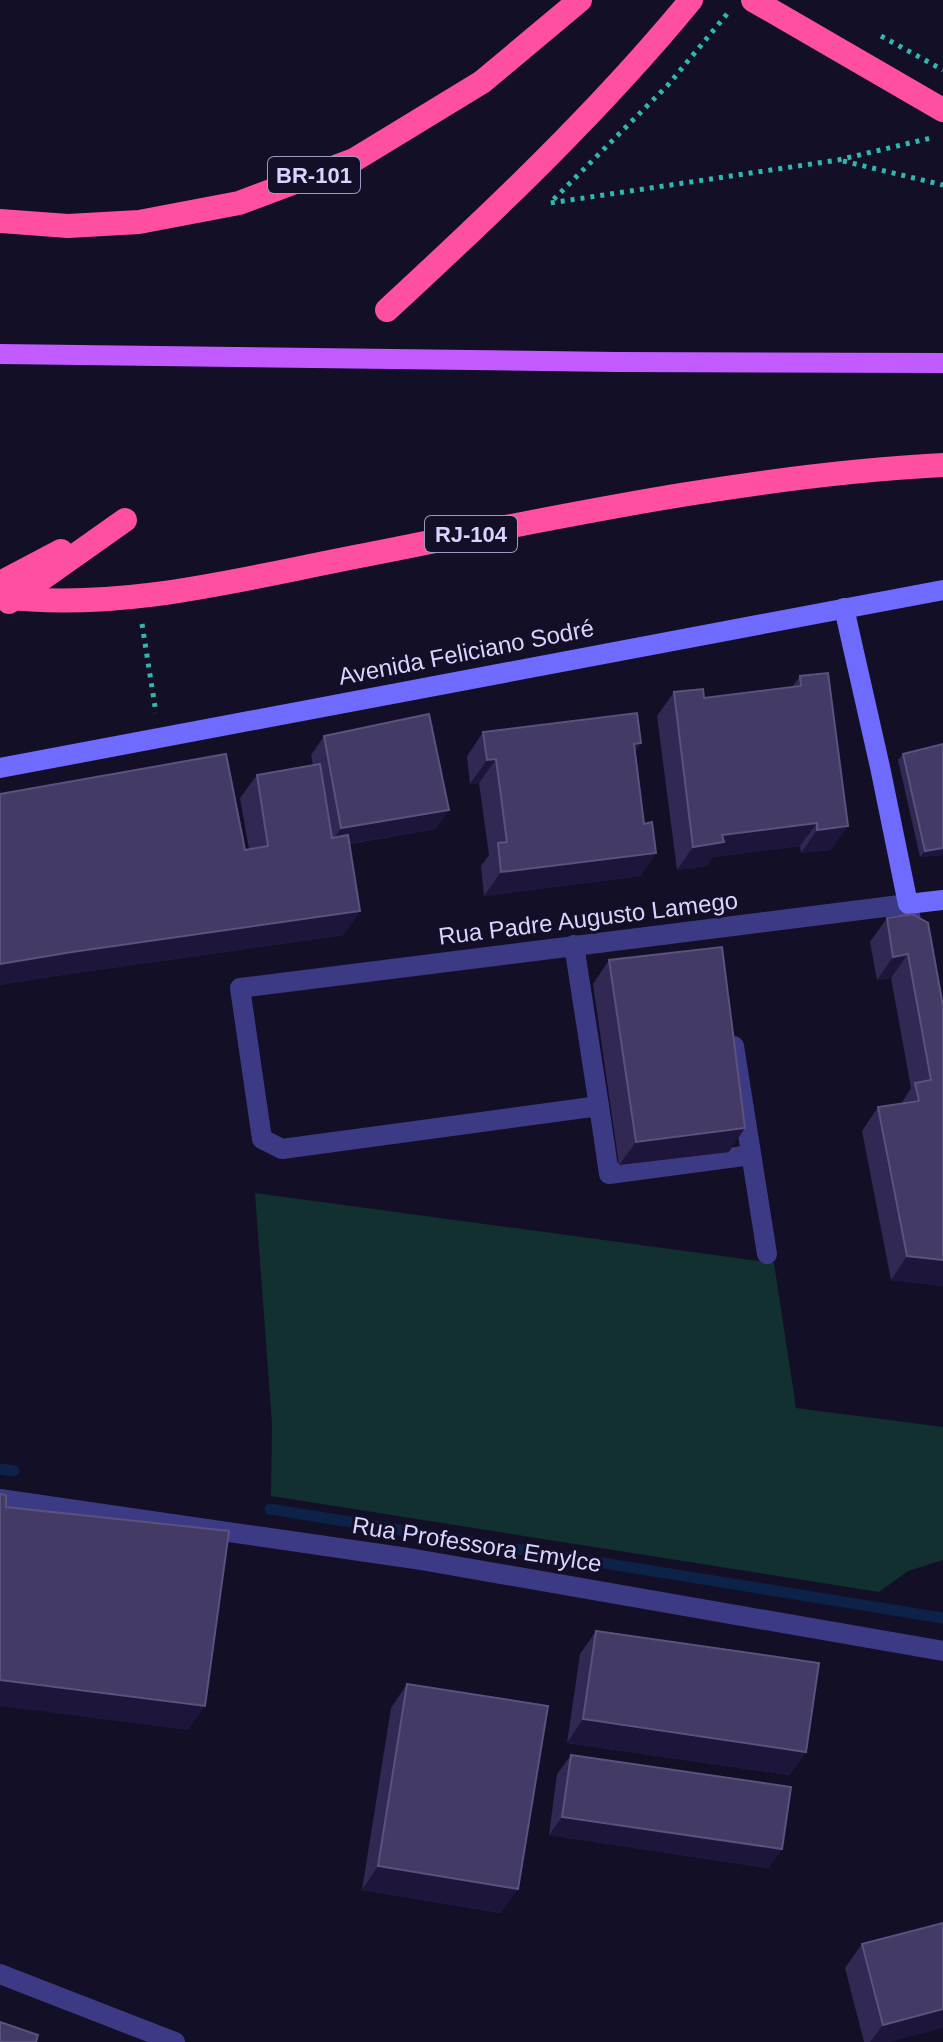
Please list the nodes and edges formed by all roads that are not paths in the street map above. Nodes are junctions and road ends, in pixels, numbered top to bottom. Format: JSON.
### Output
{"nodes":[{"id":1,"x":580,"y":0,"type":"edge"},
{"id":2,"x":691,"y":0,"type":"edge"},
{"id":3,"x":753,"y":0,"type":"edge"},
{"id":4,"x":943,"y":110,"type":"edge"},
{"id":5,"x":0,"y":221,"type":"edge"},
{"id":6,"x":387,"y":310,"type":"dead end"},
{"id":7,"x":0,"y":354,"type":"edge"},
{"id":8,"x":943,"y":363,"type":"edge"},
{"id":9,"x":943,"y":465,"type":"edge"},
{"id":10,"x":0,"y":583,"type":"edge"},
{"id":11,"x":943,"y":590,"type":"edge"},
{"id":12,"x":0,"y":597,"type":"edge"},
{"id":13,"x":0,"y":607,"type":"edge"},
{"id":14,"x":844,"y":608,"type":"junction"},
{"id":15,"x":0,"y":768,"type":"edge"},
{"id":16,"x":943,"y":900,"type":"edge"},
{"id":17,"x":908,"y":904,"type":"junction"},
{"id":18,"x":914,"y":934,"type":"edge"},
{"id":19,"x":574,"y":945,"type":"junction"},
{"id":20,"x":732,"y":1034,"type":"edge"},
{"id":21,"x":599,"y":1106,"type":"junction"},
{"id":22,"x":751,"y":1155,"type":"junction"},
{"id":23,"x":767,"y":1254,"type":"dead end"},
{"id":24,"x":0,"y":1499,"type":"edge"},
{"id":25,"x":943,"y":1651,"type":"edge"},
{"id":26,"x":0,"y":1974,"type":"edge"},
{"id":27,"x":175,"y":2042,"type":"edge"}],
"edges":[{"from":1,"to":5,"type":"highway","number":"BR-101"},
{"from":2,"to":6,"type":"highway"},
{"from":3,"to":4,"type":"highway"},
{"from":7,"to":8,"type":"main road"},
{"from":9,"to":12,"type":"highway","number":"RJ-104"},
{"from":10,"to":13,"type":"highway"},
{"from":11,"to":14,"type":"main road","name":"Avenida Feliciano Sodré"},
{"from":14,"to":15,"type":"main road","name":"Avenida Feliciano Sodré"},
{"from":14,"to":17,"type":"main road"},
{"from":16,"to":17,"type":"main road","name":"Rua Padre Augusto Lamego"},
{"from":17,"to":18,"type":"street"},
{"from":17,"to":19,"type":"street","name":"Rua Padre Augusto Lamego"},
{"from":19,"to":21,"type":"street"},
{"from":19,"to":21,"type":"street","name":"Rua Padre Augusto Lamego"},
{"from":20,"to":22,"type":"street"},
{"from":21,"to":22,"type":"street"},
{"from":22,"to":23,"type":"street"},
{"from":24,"to":25,"type":"street","name":"Rua Professora Emylce"},
{"from":26,"to":27,"type":"street"}]}
